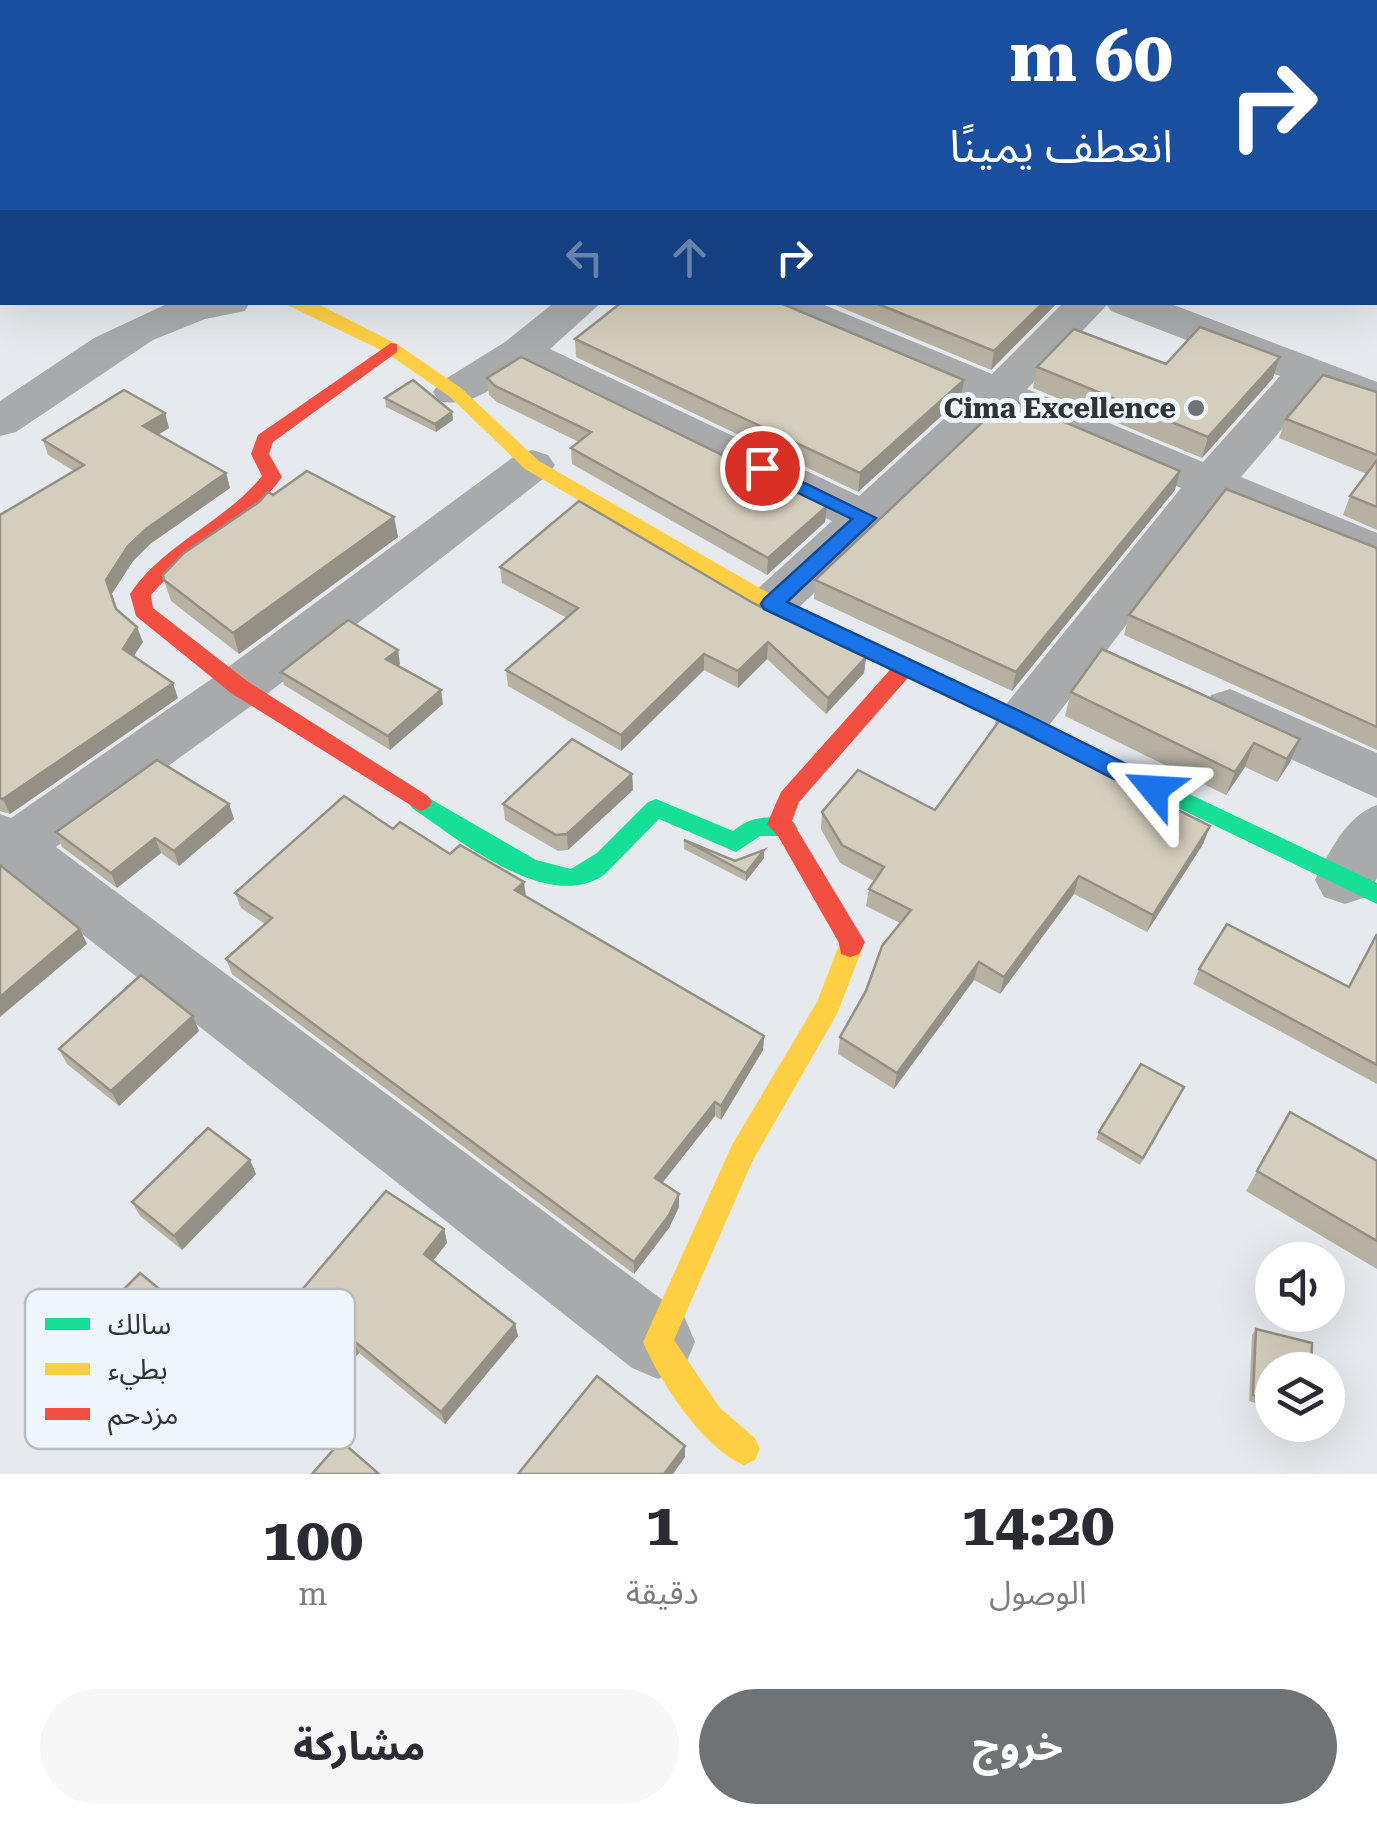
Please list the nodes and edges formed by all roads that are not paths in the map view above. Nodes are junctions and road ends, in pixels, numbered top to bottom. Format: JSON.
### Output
{"nodes":[{"id":1,"x":200,"y":305,"type":"edge"},
{"id":2,"x":301,"y":305,"type":"edge"},
{"id":3,"x":578,"y":305,"type":"edge"},
{"id":4,"x":787,"y":305,"type":"edge"},
{"id":5,"x":1085,"y":305,"type":"edge"},
{"id":6,"x":1134,"y":305,"type":"edge"},
{"id":7,"x":392,"y":348,"type":"junction"},
{"id":8,"x":520,"y":350,"type":"junction"},
{"id":9,"x":1310,"y":370,"type":"junction"},
{"id":10,"x":455,"y":392,"type":"junction"},
{"id":11,"x":997,"y":394,"type":"junction"},
{"id":12,"x":1377,"y":397,"type":"edge"},
{"id":13,"x":0,"y":422,"type":"edge"},
{"id":14,"x":532,"y":465,"type":"junction"},
{"id":15,"x":1212,"y":482,"type":"junction"},
{"id":16,"x":866,"y":518,"type":"junction"},
{"id":17,"x":1377,"y":552,"type":"edge"},
{"id":18,"x":772,"y":604,"type":"junction"},
{"id":19,"x":1085,"y":642,"type":"junction"},
{"id":20,"x":1137,"y":666,"type":"edge"},
{"id":21,"x":905,"y":667,"type":"junction"},
{"id":22,"x":239,"y":687,"type":"junction"},
{"id":23,"x":1188,"y":689,"type":"edge"},
{"id":24,"x":1022,"y":722,"type":"junction"},
{"id":25,"x":1377,"y":777,"type":"edge"},
{"id":26,"x":1377,"y":828,"type":"edge"},
{"id":27,"x":786,"y":829,"type":"junction"},
{"id":28,"x":6,"y":842,"type":"edge"},
{"id":29,"x":1361,"y":887,"type":"edge"},
{"id":30,"x":658,"y":1342,"type":"junction"},
{"id":31,"x":744,"y":1449,"type":"dead end"}],
"edges":[{"from":1,"to":13,"type":"street"},
{"from":2,"to":7,"type":"main road"},
{"from":3,"to":8,"type":"street"},
{"from":4,"to":11,"type":"street"},
{"from":5,"to":11,"type":"street"},
{"from":6,"to":9,"type":"street"},
{"from":7,"to":10,"type":"main road"},
{"from":7,"to":22,"type":"main road"},
{"from":8,"to":10,"type":"street"},
{"from":8,"to":16,"type":"street"},
{"from":9,"to":12,"type":"street"},
{"from":9,"to":15,"type":"street"},
{"from":10,"to":14,"type":"main road"},
{"from":11,"to":15,"type":"street"},
{"from":11,"to":16,"type":"street"},
{"from":14,"to":18,"type":"main road"},
{"from":14,"to":22,"type":"street"},
{"from":15,"to":17,"type":"street"},
{"from":15,"to":19,"type":"street"},
{"from":16,"to":18,"type":"street"},
{"from":18,"to":21,"type":"main road"},
{"from":19,"to":20,"type":"street"},
{"from":19,"to":24,"type":"street"},
{"from":21,"to":24,"type":"main road"},
{"from":21,"to":27,"type":"main road"},
{"from":22,"to":27,"type":"main road"},
{"from":22,"to":28,"type":"street"},
{"from":23,"to":25,"type":"street"},
{"from":24,"to":29,"type":"main road"},
{"from":26,"to":29,"type":"street"},
{"from":27,"to":30,"type":"main road"},
{"from":28,"to":30,"type":"street"},
{"from":30,"to":31,"type":"main road"}]}
